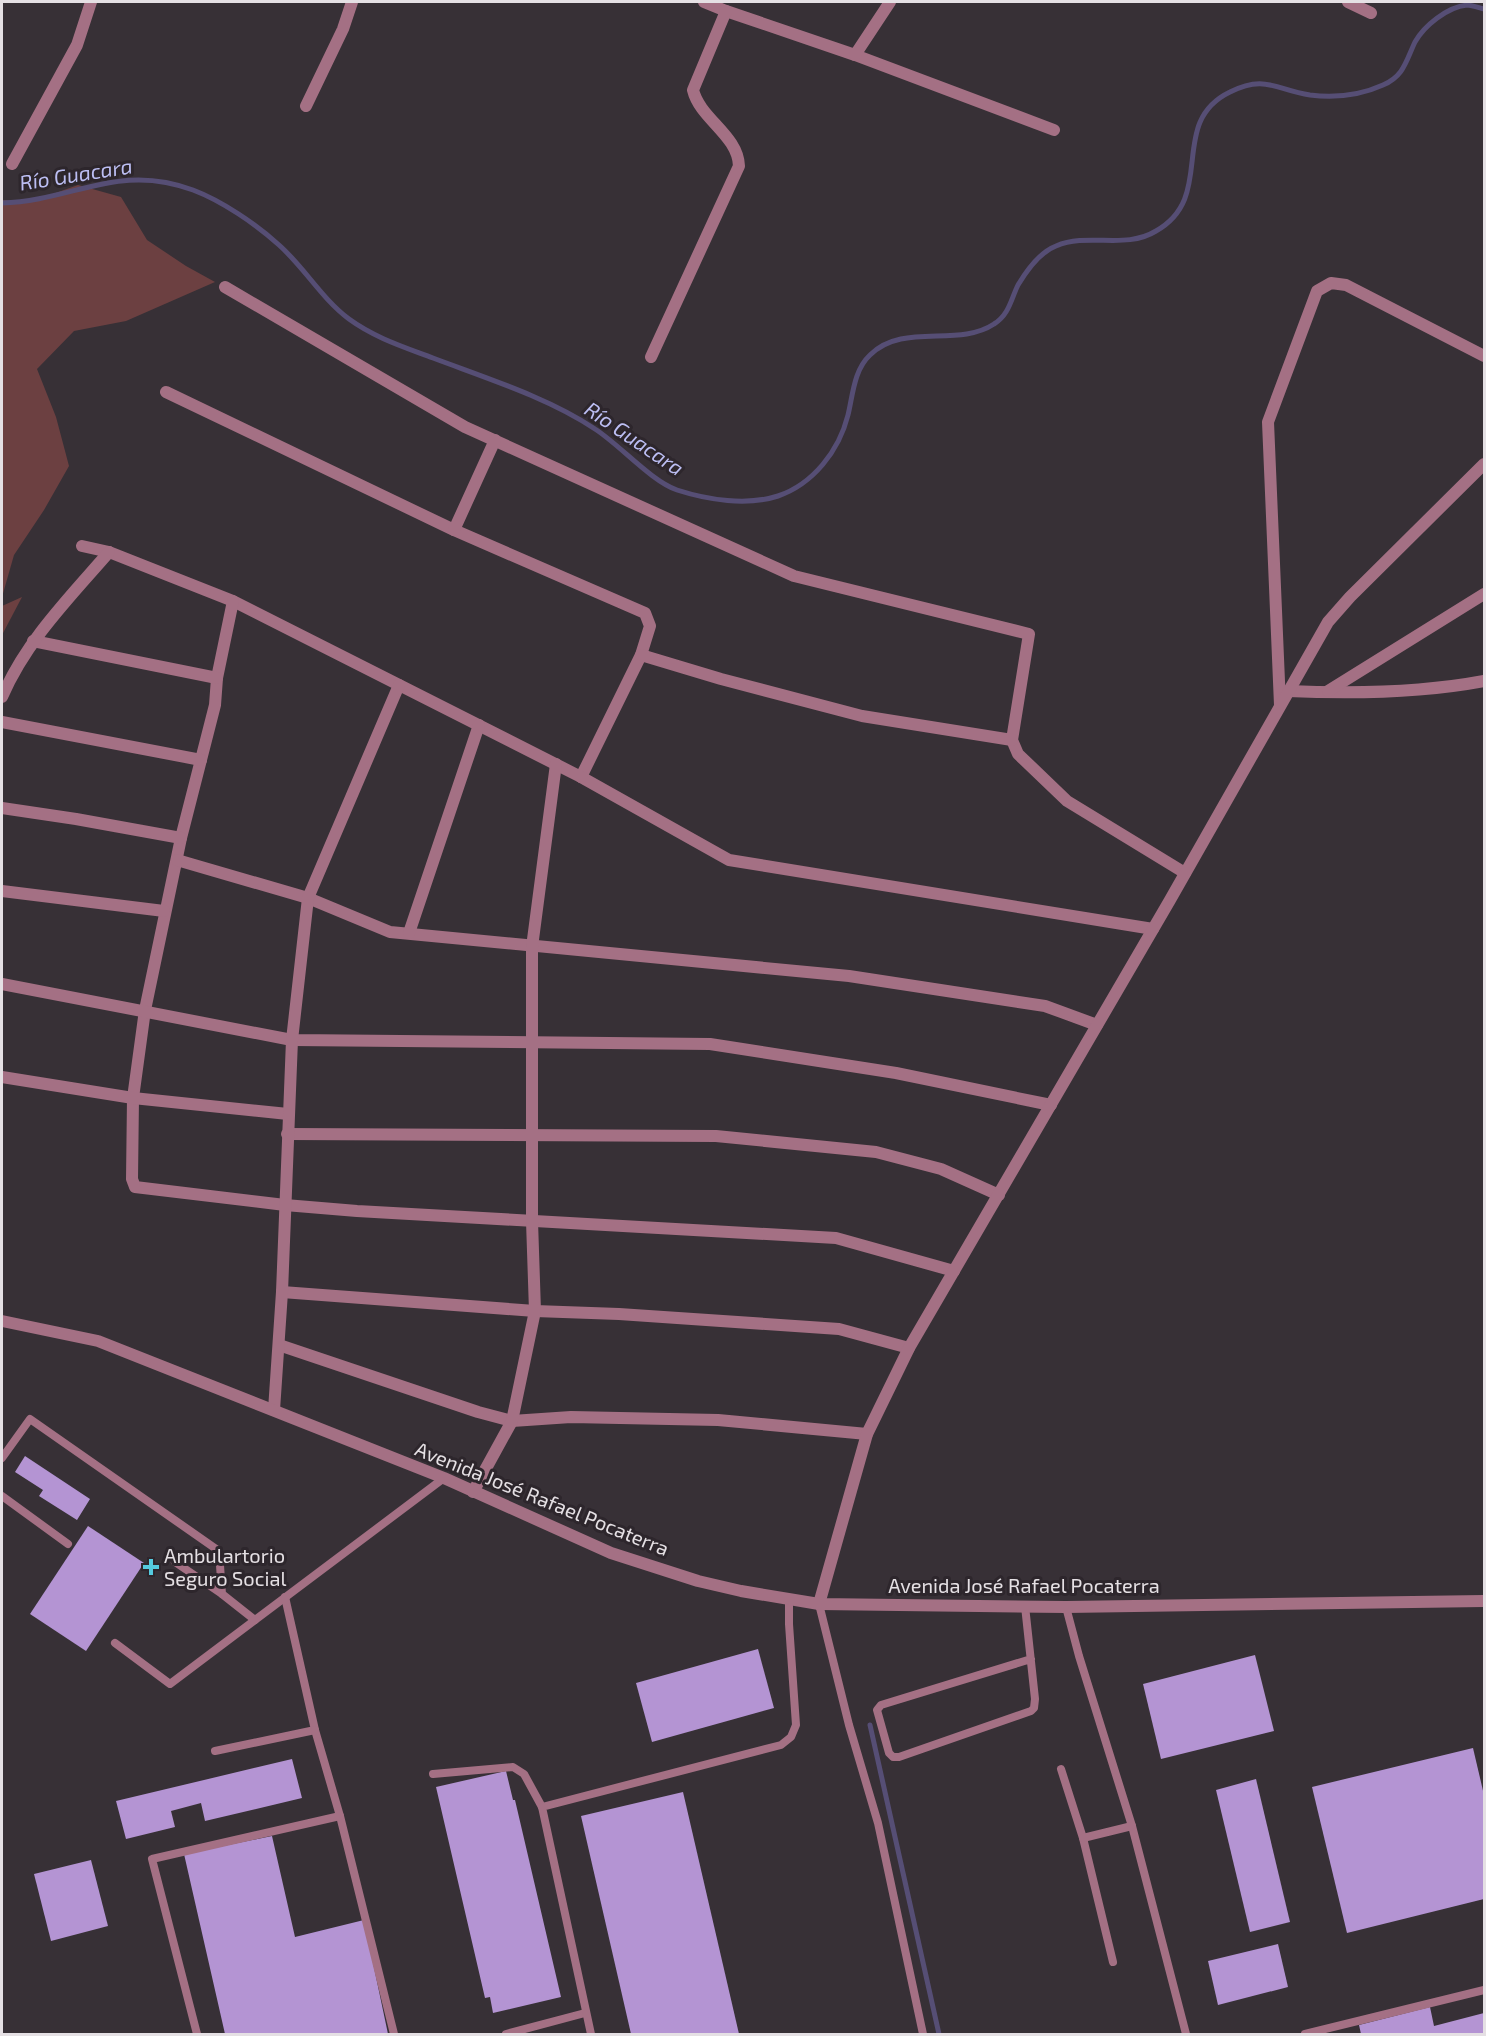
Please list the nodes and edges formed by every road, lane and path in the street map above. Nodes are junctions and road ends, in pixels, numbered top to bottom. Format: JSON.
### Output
{"nodes":[{"id":1,"x":91,"y":2,"type":"edge"},
{"id":2,"x":352,"y":2,"type":"edge"},
{"id":3,"x":704,"y":2,"type":"edge"},
{"id":4,"x":890,"y":2,"type":"edge"},
{"id":5,"x":1348,"y":2,"type":"edge"},
{"id":6,"x":726,"y":11,"type":"junction"},
{"id":7,"x":1371,"y":13,"type":"dead end"},
{"id":8,"x":855,"y":55,"type":"junction"},
{"id":9,"x":306,"y":106,"type":"dead end"},
{"id":10,"x":1054,"y":130,"type":"dead end"},
{"id":11,"x":12,"y":164,"type":"dead end"},
{"id":12,"x":225,"y":286,"type":"dead end"},
{"id":13,"x":1485,"y":356,"type":"edge"},
{"id":14,"x":651,"y":357,"type":"dead end"},
{"id":15,"x":166,"y":392,"type":"dead end"},
{"id":16,"x":495,"y":440,"type":"junction"},
{"id":17,"x":1485,"y":464,"type":"edge"},
{"id":18,"x":454,"y":530,"type":"junction"},
{"id":19,"x":82,"y":546,"type":"dead end"},
{"id":20,"x":109,"y":552,"type":"junction"},
{"id":21,"x":1485,"y":594,"type":"edge"},
{"id":22,"x":233,"y":601,"type":"junction"},
{"id":23,"x":33,"y":640,"type":"junction"},
{"id":24,"x":641,"y":655,"type":"junction"},
{"id":25,"x":217,"y":678,"type":"junction"},
{"id":26,"x":1485,"y":681,"type":"edge"},
{"id":27,"x":399,"y":685,"type":"junction"},
{"id":28,"x":1288,"y":691,"type":"junction"},
{"id":29,"x":1325,"y":693,"type":"junction"},
{"id":30,"x":2,"y":697,"type":"edge"},
{"id":31,"x":1280,"y":706,"type":"junction"},
{"id":32,"x":2,"y":722,"type":"edge"},
{"id":33,"x":478,"y":725,"type":"junction"},
{"id":34,"x":1012,"y":740,"type":"junction"},
{"id":35,"x":201,"y":760,"type":"junction"},
{"id":36,"x":556,"y":764,"type":"junction"},
{"id":37,"x":582,"y":777,"type":"junction"},
{"id":38,"x":2,"y":808,"type":"edge"},
{"id":39,"x":180,"y":838,"type":"junction"},
{"id":40,"x":177,"y":860,"type":"junction"},
{"id":41,"x":1185,"y":873,"type":"junction"},
{"id":42,"x":2,"y":891,"type":"edge"},
{"id":43,"x":308,"y":898,"type":"junction"},
{"id":44,"x":164,"y":912,"type":"junction"},
{"id":45,"x":1153,"y":928,"type":"junction"},
{"id":46,"x":410,"y":933,"type":"junction"},
{"id":47,"x":532,"y":947,"type":"junction"},
{"id":48,"x":2,"y":984,"type":"edge"},
{"id":49,"x":145,"y":1010,"type":"junction"},
{"id":50,"x":1097,"y":1025,"type":"junction"},
{"id":51,"x":292,"y":1040,"type":"junction"},
{"id":52,"x":531,"y":1043,"type":"junction"},
{"id":53,"x":2,"y":1077,"type":"edge"},
{"id":54,"x":133,"y":1098,"type":"junction"},
{"id":55,"x":1051,"y":1104,"type":"junction"},
{"id":56,"x":288,"y":1114,"type":"junction"},
{"id":57,"x":287,"y":1134,"type":"junction"},
{"id":58,"x":532,"y":1135,"type":"junction"},
{"id":59,"x":999,"y":1195,"type":"junction"},
{"id":60,"x":285,"y":1205,"type":"junction"},
{"id":61,"x":532,"y":1221,"type":"junction"},
{"id":62,"x":954,"y":1271,"type":"junction"},
{"id":63,"x":282,"y":1292,"type":"junction"},
{"id":64,"x":535,"y":1311,"type":"junction"},
{"id":65,"x":2,"y":1321,"type":"edge"},
{"id":66,"x":279,"y":1345,"type":"junction"},
{"id":67,"x":909,"y":1348,"type":"junction"},
{"id":68,"x":274,"y":1410,"type":"junction"},
{"id":69,"x":512,"y":1421,"type":"junction"},
{"id":70,"x":867,"y":1434,"type":"junction"},
{"id":71,"x":2,"y":1458,"type":"edge"},
{"id":72,"x":444,"y":1478,"type":"junction"},
{"id":73,"x":473,"y":1492,"type":"junction"},
{"id":74,"x":2,"y":1496,"type":"edge"},
{"id":75,"x":68,"y":1544,"type":"dead end"},
{"id":76,"x":174,"y":1562,"type":"dead end"},
{"id":77,"x":222,"y":1594,"type":"junction"},
{"id":78,"x":285,"y":1597,"type":"junction"},
{"id":79,"x":789,"y":1599,"type":"junction"},
{"id":80,"x":1485,"y":1601,"type":"edge"},
{"id":81,"x":819,"y":1604,"type":"junction"},
{"id":82,"x":1025,"y":1606,"type":"junction"},
{"id":83,"x":1066,"y":1607,"type":"junction"},
{"id":84,"x":255,"y":1620,"type":"junction"},
{"id":85,"x":115,"y":1643,"type":"dead end"},
{"id":86,"x":1031,"y":1659,"type":"junction"},
{"id":87,"x":315,"y":1730,"type":"junction"},
{"id":88,"x":215,"y":1751,"type":"dead end"},
{"id":89,"x":1061,"y":1769,"type":"dead end"},
{"id":90,"x":433,"y":1774,"type":"dead end"},
{"id":91,"x":542,"y":1807,"type":"junction"},
{"id":92,"x":340,"y":1816,"type":"junction"},
{"id":93,"x":1132,"y":1826,"type":"junction"},
{"id":94,"x":1083,"y":1838,"type":"junction"},
{"id":95,"x":1113,"y":1962,"type":"dead end"},
{"id":96,"x":1485,"y":1990,"type":"edge"},
{"id":97,"x":585,"y":2013,"type":"junction"},
{"id":98,"x":1339,"y":2030,"type":"edge"},
{"id":99,"x":197,"y":2034,"type":"edge"},
{"id":100,"x":394,"y":2034,"type":"edge"},
{"id":101,"x":506,"y":2034,"type":"edge"},
{"id":102,"x":591,"y":2034,"type":"edge"},
{"id":103,"x":923,"y":2034,"type":"edge"},
{"id":104,"x":1186,"y":2034,"type":"edge"},
{"id":105,"x":1305,"y":2034,"type":"edge"}],
"edges":[{"from":1,"to":11,"type":"street"},
{"from":2,"to":9,"type":"street"},
{"from":3,"to":6,"type":"street"},
{"from":4,"to":8,"type":"street"},
{"from":5,"to":7,"type":"street"},
{"from":6,"to":8,"type":"street"},
{"from":6,"to":14,"type":"street"},
{"from":8,"to":10,"type":"street"},
{"from":12,"to":16,"type":"street"},
{"from":13,"to":31,"type":"street"},
{"from":15,"to":18,"type":"street"},
{"from":16,"to":18,"type":"street"},
{"from":16,"to":34,"type":"street"},
{"from":17,"to":28,"type":"street"},
{"from":18,"to":24,"type":"street"},
{"from":19,"to":20,"type":"street"},
{"from":20,"to":22,"type":"street"},
{"from":20,"to":23,"type":"street"},
{"from":21,"to":29,"type":"street"},
{"from":22,"to":25,"type":"street"},
{"from":22,"to":27,"type":"street"},
{"from":23,"to":25,"type":"street"},
{"from":23,"to":30,"type":"street"},
{"from":24,"to":34,"type":"street"},
{"from":24,"to":37,"type":"street"},
{"from":25,"to":35,"type":"street"},
{"from":26,"to":29,"type":"street"},
{"from":27,"to":33,"type":"street"},
{"from":27,"to":43,"type":"street"},
{"from":28,"to":29,"type":"street"},
{"from":28,"to":31,"type":"street"},
{"from":31,"to":41,"type":"street"},
{"from":32,"to":35,"type":"street"},
{"from":33,"to":36,"type":"street"},
{"from":33,"to":46,"type":"street"},
{"from":34,"to":41,"type":"street"},
{"from":35,"to":39,"type":"street"},
{"from":36,"to":37,"type":"street"},
{"from":36,"to":47,"type":"street"},
{"from":37,"to":45,"type":"street"},
{"from":38,"to":39,"type":"street"},
{"from":39,"to":40,"type":"street"},
{"from":40,"to":43,"type":"street"},
{"from":40,"to":44,"type":"street"},
{"from":41,"to":45,"type":"street"},
{"from":42,"to":44,"type":"street"},
{"from":43,"to":46,"type":"street"},
{"from":43,"to":51,"type":"street"},
{"from":44,"to":49,"type":"street"},
{"from":45,"to":50,"type":"street"},
{"from":46,"to":47,"type":"street"},
{"from":47,"to":50,"type":"street"},
{"from":47,"to":52,"type":"street"},
{"from":48,"to":49,"type":"street"},
{"from":49,"to":51,"type":"street"},
{"from":49,"to":54,"type":"street"},
{"from":50,"to":55,"type":"street"},
{"from":51,"to":52,"type":"street"},
{"from":51,"to":56,"type":"street"},
{"from":52,"to":55,"type":"street"},
{"from":52,"to":58,"type":"street"},
{"from":53,"to":54,"type":"street"},
{"from":54,"to":56,"type":"street"},
{"from":54,"to":60,"type":"street"},
{"from":55,"to":59,"type":"street"},
{"from":56,"to":57,"type":"street"},
{"from":57,"to":58,"type":"street"},
{"from":57,"to":60,"type":"street"},
{"from":58,"to":59,"type":"street"},
{"from":58,"to":61,"type":"street"},
{"from":59,"to":62,"type":"street"},
{"from":60,"to":61,"type":"street"},
{"from":60,"to":63,"type":"street"},
{"from":61,"to":62,"type":"street"},
{"from":61,"to":64,"type":"street"},
{"from":62,"to":67,"type":"street"},
{"from":63,"to":64,"type":"street"},
{"from":63,"to":66,"type":"street"},
{"from":64,"to":67,"type":"street"},
{"from":64,"to":69,"type":"street"},
{"from":65,"to":68,"type":"street","name":"Avenida José Rafael Pocaterra"},
{"from":66,"to":68,"type":"street"},
{"from":66,"to":69,"type":"street"},
{"from":67,"to":70,"type":"street"},
{"from":68,"to":72,"type":"street","name":"Avenida José Rafael Pocaterra"},
{"from":69,"to":70,"type":"street"},
{"from":69,"to":73,"type":"street"},
{"from":70,"to":81,"type":"street"},
{"from":71,"to":77,"type":"lane"},
{"from":72,"to":73,"type":"street","name":"Avenida José Rafael Pocaterra"},
{"from":72,"to":78,"type":"lane"},
{"from":73,"to":79,"type":"street","name":"Avenida José Rafael Pocaterra"},
{"from":74,"to":75,"type":"lane"},
{"from":76,"to":77,"type":"lane"},
{"from":77,"to":84,"type":"lane"},
{"from":78,"to":84,"type":"lane"},
{"from":78,"to":87,"type":"lane"},
{"from":79,"to":81,"type":"street","name":"Avenida José Rafael Pocaterra"},
{"from":79,"to":91,"type":"lane"},
{"from":80,"to":83,"type":"street","name":"Avenida José Rafael Pocaterra"},
{"from":81,"to":82,"type":"street","name":"Avenida José Rafael Pocaterra"},
{"from":81,"to":103,"type":"lane"},
{"from":82,"to":83,"type":"street","name":"Avenida José Rafael Pocaterra"},
{"from":82,"to":86,"type":"lane"},
{"from":83,"to":93,"type":"lane"},
{"from":84,"to":85,"type":"lane"},
{"from":86,"to":86,"type":"lane"},
{"from":87,"to":88,"type":"lane"},
{"from":87,"to":92,"type":"lane"},
{"from":89,"to":94,"type":"lane"},
{"from":90,"to":91,"type":"lane"},
{"from":91,"to":97,"type":"lane"},
{"from":92,"to":99,"type":"lane"},
{"from":92,"to":100,"type":"lane"},
{"from":93,"to":94,"type":"lane"},
{"from":93,"to":104,"type":"lane"},
{"from":94,"to":95,"type":"lane"},
{"from":96,"to":98,"type":"lane"},
{"from":97,"to":101,"type":"lane"},
{"from":97,"to":102,"type":"lane"},
{"from":98,"to":105,"type":"lane"}]}
